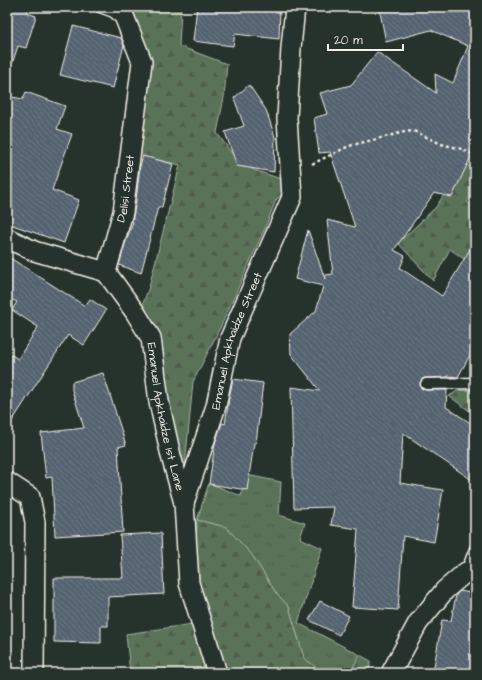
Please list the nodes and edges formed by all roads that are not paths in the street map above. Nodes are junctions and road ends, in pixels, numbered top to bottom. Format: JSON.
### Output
{"nodes":[{"id":1,"x":100,"y":7,"type":"edge"},
{"id":2,"x":295,"y":7,"type":"edge"},
{"id":3,"x":120,"y":10,"type":"edge"},
{"id":4,"x":7,"y":238,"type":"edge"},
{"id":5,"x":106,"y":272,"type":"junction"},
{"id":6,"x":475,"y":383,"type":"edge"},
{"id":7,"x":426,"y":384,"type":"dead end"},
{"id":8,"x":7,"y":482,"type":"edge"},
{"id":9,"x":184,"y":503,"type":"junction"},
{"id":10,"x":475,"y":549,"type":"edge"},
{"id":11,"x":470,"y":571,"type":"edge"},
{"id":12,"x":34,"y":673,"type":"edge"},
{"id":13,"x":217,"y":673,"type":"edge"},
{"id":14,"x":391,"y":673,"type":"edge"}],
"edges":[{"from":1,"to":3,"type":"lane"},
{"from":2,"to":9,"type":"street","name":"Emanuel Apkhaidze Street"},
{"from":3,"to":5,"type":"street","name":"Delisi Street"},
{"from":4,"to":5,"type":"street"},
{"from":5,"to":9,"type":"street","name":"Emanuel Apkhaidze 1st Lane"},
{"from":6,"to":7,"type":"lane"},
{"from":8,"to":12,"type":"street"},
{"from":9,"to":13,"type":"street","name":"Emanuel Apkhaidze Street"},
{"from":10,"to":11,"type":"lane"},
{"from":11,"to":14,"type":"street"}]}
